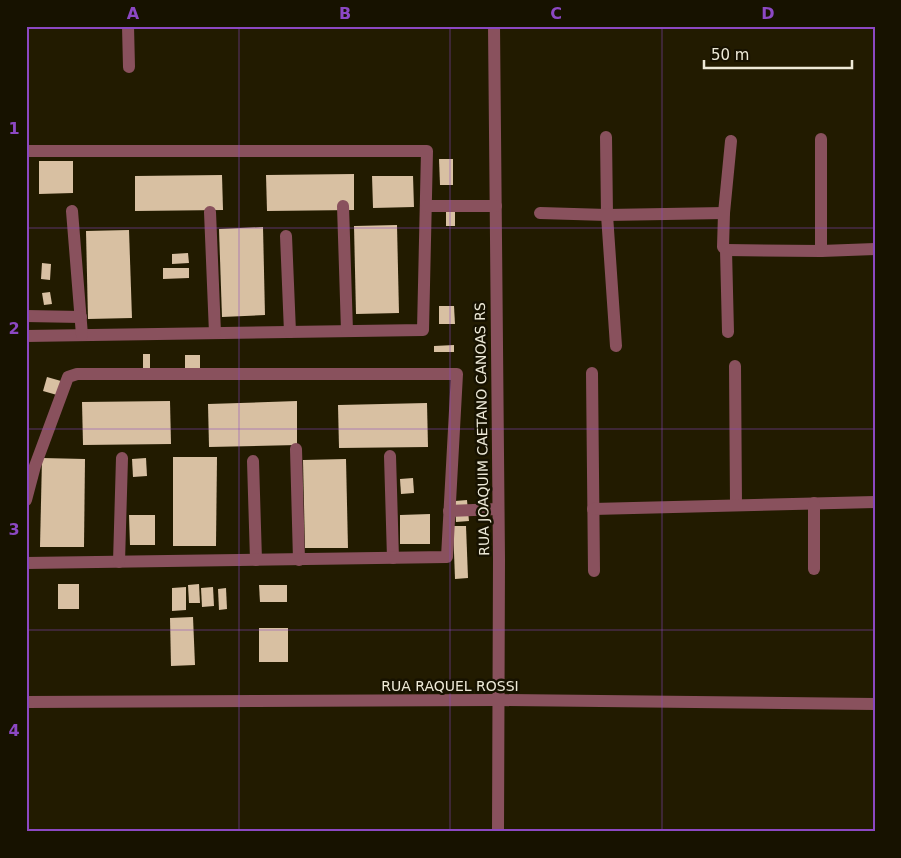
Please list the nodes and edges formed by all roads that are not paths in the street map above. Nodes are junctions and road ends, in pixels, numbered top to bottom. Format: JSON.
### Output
{"nodes":[{"id":1,"x":128,"y":26,"type":"edge"},
{"id":2,"x":494,"y":26,"type":"edge"},
{"id":3,"x":129,"y":67,"type":"dead end"},
{"id":4,"x":606,"y":137,"type":"dead end"},
{"id":5,"x":821,"y":139,"type":"dead end"},
{"id":6,"x":730,"y":141,"type":"dead end"},
{"id":7,"x":26,"y":151,"type":"edge"},
{"id":8,"x":343,"y":206,"type":"dead end"},
{"id":9,"x":426,"y":206,"type":"junction"},
{"id":10,"x":496,"y":206,"type":"junction"},
{"id":11,"x":72,"y":211,"type":"dead end"},
{"id":12,"x":210,"y":212,"type":"dead end"},
{"id":13,"x":540,"y":213,"type":"dead end"},
{"id":14,"x":724,"y":213,"type":"junction"},
{"id":15,"x":607,"y":215,"type":"junction"},
{"id":16,"x":286,"y":236,"type":"dead end"},
{"id":17,"x":875,"y":249,"type":"edge"},
{"id":18,"x":726,"y":250,"type":"junction"},
{"id":19,"x":821,"y":251,"type":"junction"},
{"id":20,"x":26,"y":316,"type":"edge"},
{"id":21,"x":80,"y":317,"type":"junction"},
{"id":22,"x":347,"y":330,"type":"junction"},
{"id":23,"x":290,"y":332,"type":"junction"},
{"id":24,"x":728,"y":332,"type":"dead end"},
{"id":25,"x":215,"y":333,"type":"junction"},
{"id":26,"x":82,"y":335,"type":"junction"},
{"id":27,"x":26,"y":336,"type":"edge"},
{"id":28,"x":616,"y":346,"type":"dead end"},
{"id":29,"x":735,"y":366,"type":"dead end"},
{"id":30,"x":592,"y":372,"type":"dead end"},
{"id":31,"x":296,"y":449,"type":"dead end"},
{"id":32,"x":390,"y":456,"type":"dead end"},
{"id":33,"x":122,"y":458,"type":"dead end"},
{"id":34,"x":253,"y":461,"type":"dead end"},
{"id":35,"x":26,"y":500,"type":"edge"},
{"id":36,"x":875,"y":502,"type":"edge"},
{"id":37,"x":814,"y":504,"type":"junction"},
{"id":38,"x":736,"y":505,"type":"junction"},
{"id":39,"x":498,"y":509,"type":"junction"},
{"id":40,"x":593,"y":509,"type":"junction"},
{"id":41,"x":449,"y":512,"type":"junction"},
{"id":42,"x":393,"y":558,"type":"junction"},
{"id":43,"x":256,"y":560,"type":"junction"},
{"id":44,"x":300,"y":560,"type":"junction"},
{"id":45,"x":118,"y":562,"type":"junction"},
{"id":46,"x":26,"y":563,"type":"edge"},
{"id":47,"x":814,"y":569,"type":"dead end"},
{"id":48,"x":594,"y":571,"type":"dead end"},
{"id":49,"x":497,"y":700,"type":"junction"},
{"id":50,"x":26,"y":702,"type":"edge"},
{"id":51,"x":875,"y":704,"type":"edge"},
{"id":52,"x":498,"y":832,"type":"edge"}],
"edges":[{"from":1,"to":3,"type":"street"},
{"from":2,"to":10,"type":"street","name":"RUA JOAQUIM CAETANO CANOAS RS"},
{"from":4,"to":15,"type":"street"},
{"from":5,"to":19,"type":"street"},
{"from":6,"to":14,"type":"street"},
{"from":7,"to":9,"type":"street"},
{"from":8,"to":22,"type":"street"},
{"from":9,"to":10,"type":"street"},
{"from":9,"to":22,"type":"street"},
{"from":10,"to":39,"type":"street","name":"RUA JOAQUIM CAETANO CANOAS RS"},
{"from":11,"to":21,"type":"street"},
{"from":12,"to":25,"type":"street"},
{"from":13,"to":15,"type":"street"},
{"from":14,"to":15,"type":"street"},
{"from":14,"to":18,"type":"street"},
{"from":15,"to":28,"type":"street"},
{"from":16,"to":23,"type":"street"},
{"from":17,"to":19,"type":"street"},
{"from":18,"to":19,"type":"street"},
{"from":18,"to":24,"type":"street"},
{"from":20,"to":21,"type":"street"},
{"from":21,"to":26,"type":"street"},
{"from":22,"to":23,"type":"street"},
{"from":23,"to":25,"type":"street"},
{"from":25,"to":26,"type":"street"},
{"from":26,"to":27,"type":"street"},
{"from":29,"to":38,"type":"street"},
{"from":30,"to":40,"type":"street"},
{"from":31,"to":44,"type":"street"},
{"from":32,"to":42,"type":"street"},
{"from":33,"to":45,"type":"street"},
{"from":34,"to":43,"type":"street"},
{"from":35,"to":41,"type":"street"},
{"from":36,"to":37,"type":"street"},
{"from":37,"to":38,"type":"street"},
{"from":37,"to":47,"type":"street"},
{"from":38,"to":40,"type":"street"},
{"from":39,"to":41,"type":"street"},
{"from":39,"to":49,"type":"street","name":"RUA JOAQUIM CAETANO CANOAS RS"},
{"from":40,"to":48,"type":"street"},
{"from":41,"to":42,"type":"street"},
{"from":42,"to":44,"type":"street"},
{"from":43,"to":44,"type":"street"},
{"from":43,"to":45,"type":"street"},
{"from":45,"to":46,"type":"street"},
{"from":49,"to":50,"type":"street","name":"RUA RAQUEL ROSSI"},
{"from":49,"to":51,"type":"street","name":"RUA RAQUEL ROSSI"},
{"from":49,"to":52,"type":"street","name":"RUA JOAQUIM CAETANO CANOAS RS"}]}
